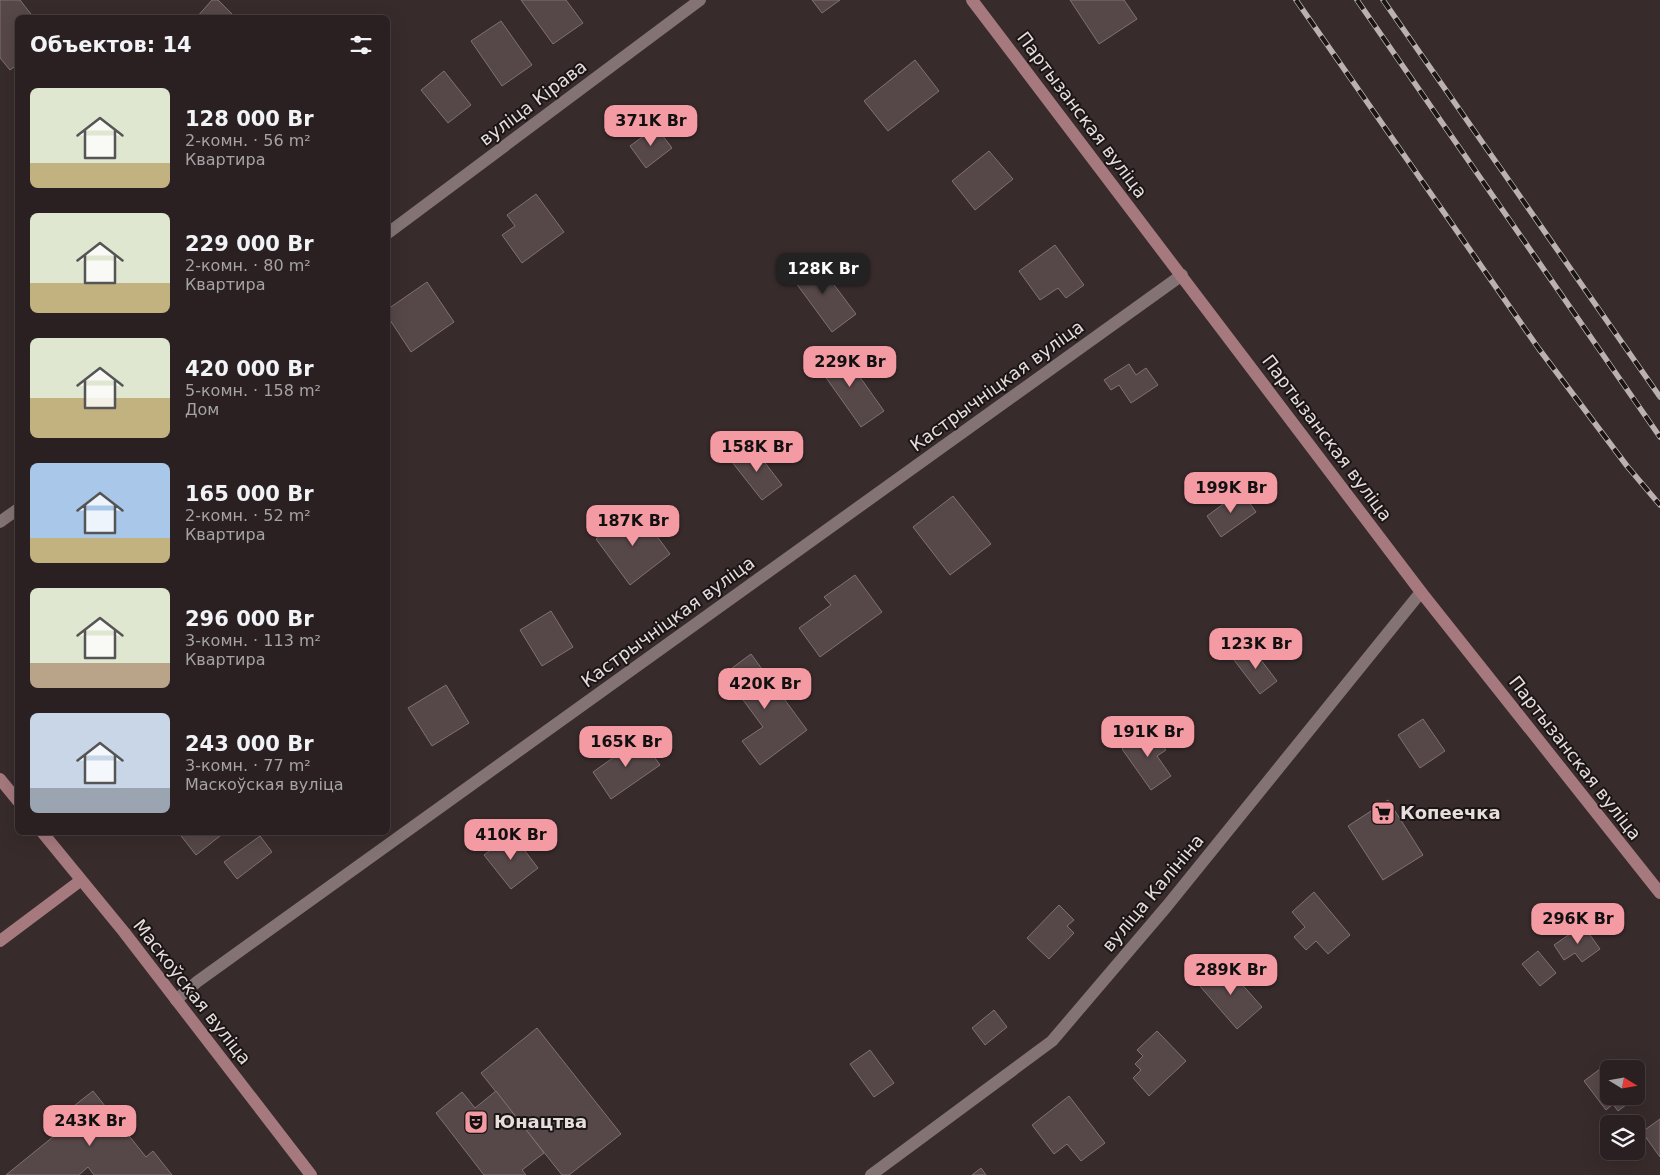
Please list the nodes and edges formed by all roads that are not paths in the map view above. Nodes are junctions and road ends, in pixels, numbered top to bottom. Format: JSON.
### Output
{"nodes":[{"id":1,"x":700,"y":0,"type":"edge"},
{"id":2,"x":972,"y":0,"type":"edge"},
{"id":3,"x":390,"y":232,"type":"edge"},
{"id":4,"x":1182,"y":275,"type":"junction"},
{"id":5,"x":15,"y":511,"type":"edge"},
{"id":6,"x":0,"y":522,"type":"edge"},
{"id":7,"x":1421,"y":592,"type":"junction"},
{"id":8,"x":0,"y":779,"type":"edge"},
{"id":9,"x":15,"y":797,"type":"edge"},
{"id":10,"x":44,"y":835,"type":"edge"},
{"id":11,"x":80,"y":882,"type":"junction"},
{"id":12,"x":1660,"y":893,"type":"edge"},
{"id":13,"x":0,"y":942,"type":"edge"},
{"id":14,"x":176,"y":1000,"type":"junction"},
{"id":15,"x":312,"y":1175,"type":"edge"},
{"id":16,"x":871,"y":1175,"type":"edge"}],
"edges":[{"from":1,"to":3,"type":"street","name":"вуліца Кірава"},
{"from":2,"to":4,"type":"street","name":"Партызанская вуліца"},
{"from":4,"to":7,"type":"street","name":"Партызанская вуліца"},
{"from":4,"to":14,"type":"street","name":"Кастрычніцкая вуліца"},
{"from":5,"to":6,"type":"street"},
{"from":7,"to":12,"type":"street","name":"Партызанская вуліца"},
{"from":7,"to":16,"type":"street","name":"вуліца Калініна"},
{"from":8,"to":9,"type":"street"},
{"from":10,"to":11,"type":"street","name":"Маскоўская вуліца"},
{"from":11,"to":13,"type":"street"},
{"from":11,"to":14,"type":"street","name":"Маскоўская вуліца"},
{"from":14,"to":15,"type":"street","name":"Маскоўская вуліца"}]}
